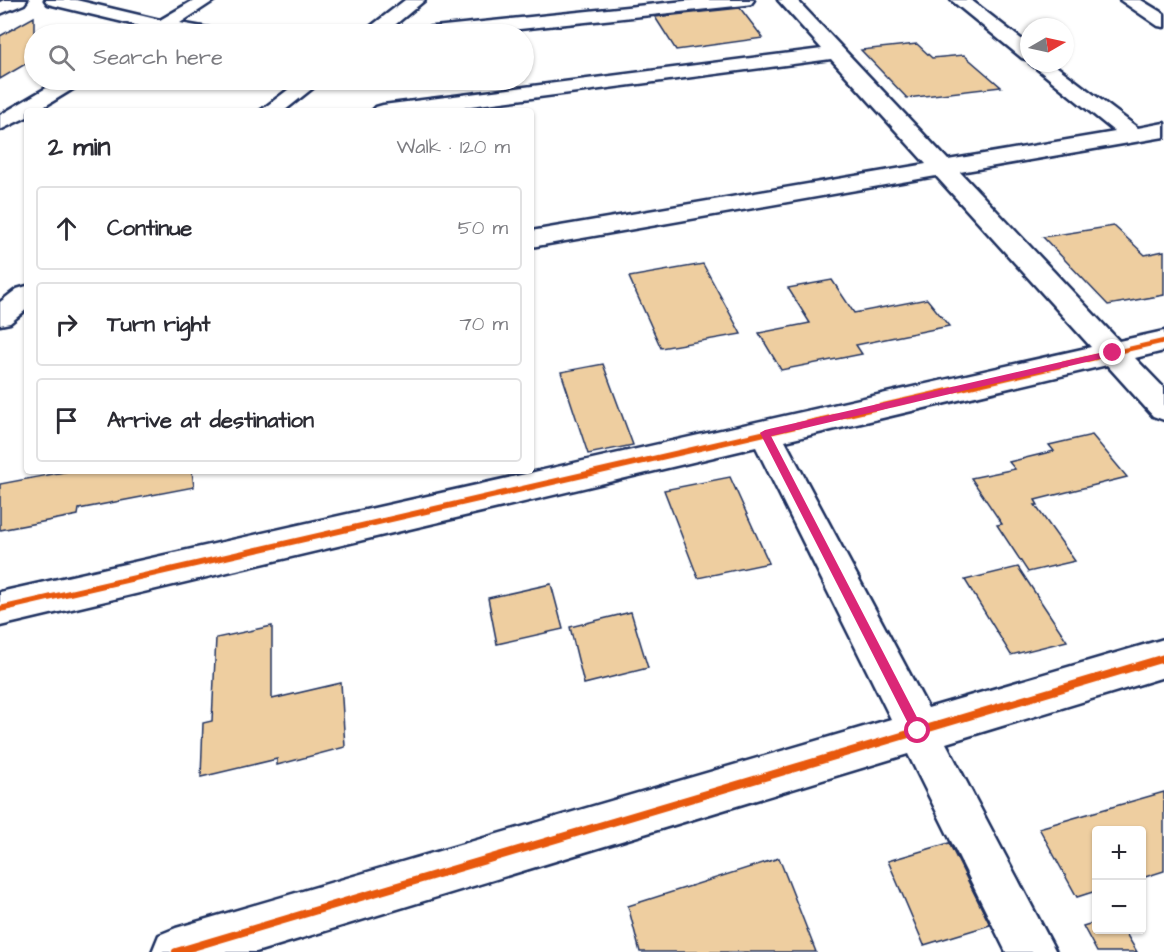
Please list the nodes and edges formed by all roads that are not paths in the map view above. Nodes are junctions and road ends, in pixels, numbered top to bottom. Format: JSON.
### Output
{"nodes":[{"id":1,"x":18,"y":0,"type":"edge"},
{"id":2,"x":54,"y":0,"type":"edge"},
{"id":3,"x":206,"y":0,"type":"edge"},
{"id":4,"x":416,"y":0,"type":"edge"},
{"id":5,"x":745,"y":0,"type":"edge"},
{"id":6,"x":787,"y":0,"type":"edge"},
{"id":7,"x":960,"y":0,"type":"edge"},
{"id":8,"x":1129,"y":0,"type":"edge"},
{"id":9,"x":0,"y":9,"type":"edge"},
{"id":10,"x":1164,"y":22,"type":"edge"},
{"id":11,"x":136,"y":24,"type":"edge"},
{"id":12,"x":166,"y":24,"type":"edge"},
{"id":13,"x":386,"y":24,"type":"edge"},
{"id":14,"x":518,"y":24,"type":"edge"},
{"id":15,"x":1020,"y":47,"type":"edge"},
{"id":16,"x":836,"y":53,"type":"junction"},
{"id":17,"x":1052,"y":72,"type":"edge"},
{"id":18,"x":57,"y":90,"type":"edge"},
{"id":19,"x":299,"y":90,"type":"edge"},
{"id":20,"x":27,"y":108,"type":"edge"},
{"id":21,"x":275,"y":108,"type":"edge"},
{"id":22,"x":407,"y":108,"type":"edge"},
{"id":23,"x":24,"y":110,"type":"edge"},
{"id":24,"x":0,"y":124,"type":"edge"},
{"id":25,"x":1164,"y":130,"type":"edge"},
{"id":26,"x":1133,"y":135,"type":"junction"},
{"id":27,"x":942,"y":168,"type":"junction"},
{"id":28,"x":534,"y":238,"type":"edge"},
{"id":29,"x":24,"y":297,"type":"edge"},
{"id":30,"x":0,"y":316,"type":"edge"},
{"id":31,"x":24,"y":326,"type":"edge"},
{"id":32,"x":0,"y":330,"type":"edge"},
{"id":33,"x":1164,"y":341,"type":"edge"},
{"id":34,"x":1113,"y":353,"type":"junction"},
{"id":35,"x":1164,"y":408,"type":"edge"},
{"id":36,"x":765,"y":433,"type":"junction"},
{"id":37,"x":0,"y":609,"type":"edge"},
{"id":38,"x":1164,"y":658,"type":"edge"},
{"id":39,"x":918,"y":731,"type":"junction"},
{"id":40,"x":176,"y":952,"type":"edge"},
{"id":41,"x":1032,"y":952,"type":"edge"}],
"edges":[{"from":1,"to":9,"type":"street"},
{"from":2,"to":11,"type":"street"},
{"from":3,"to":12,"type":"street"},
{"from":4,"to":13,"type":"street"},
{"from":5,"to":14,"type":"street"},
{"from":6,"to":16,"type":"street"},
{"from":7,"to":15,"type":"street"},
{"from":8,"to":10,"type":"street"},
{"from":16,"to":22,"type":"street"},
{"from":16,"to":27,"type":"street"},
{"from":17,"to":26,"type":"street"},
{"from":18,"to":20,"type":"street"},
{"from":19,"to":21,"type":"street"},
{"from":23,"to":24,"type":"street"},
{"from":25,"to":26,"type":"street"},
{"from":26,"to":27,"type":"street"},
{"from":27,"to":28,"type":"street"},
{"from":27,"to":34,"type":"street"},
{"from":29,"to":30,"type":"street"},
{"from":31,"to":32,"type":"street"},
{"from":33,"to":34,"type":"street"},
{"from":34,"to":35,"type":"street"},
{"from":34,"to":36,"type":"street"},
{"from":36,"to":37,"type":"street"},
{"from":36,"to":39,"type":"street"},
{"from":38,"to":39,"type":"street"},
{"from":39,"to":40,"type":"street"},
{"from":39,"to":41,"type":"street"}]}
